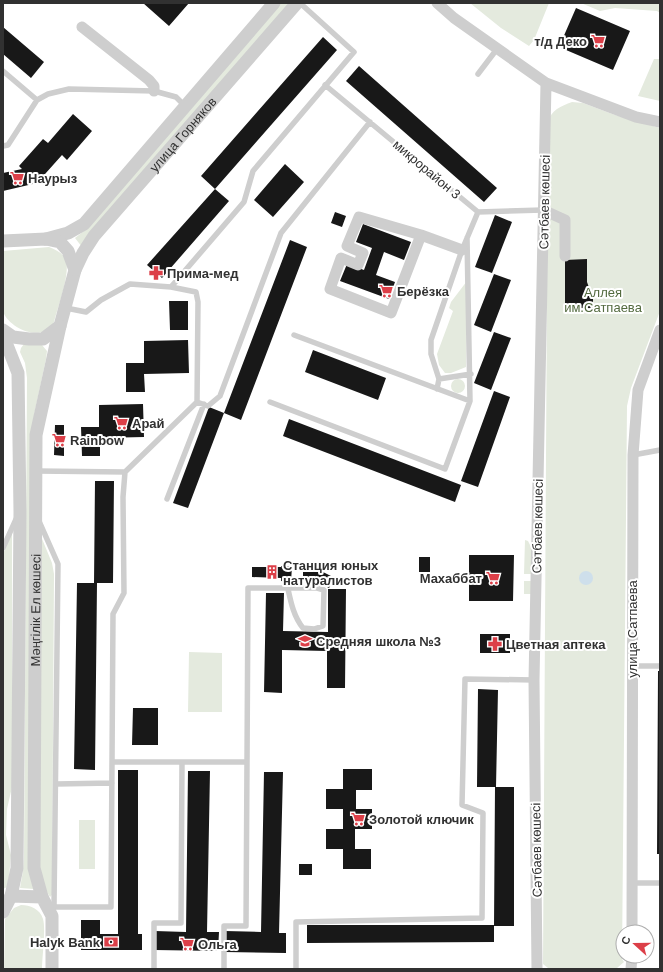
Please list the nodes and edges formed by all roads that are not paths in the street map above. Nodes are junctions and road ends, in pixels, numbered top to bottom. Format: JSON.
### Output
{"nodes":[{"id":1,"x":274,"y":3,"type":"edge"},
{"id":2,"x":296,"y":3,"type":"edge"},
{"id":3,"x":300,"y":3,"type":"edge"},
{"id":4,"x":437,"y":3,"type":"edge"},
{"id":5,"x":82,"y":27,"type":"dead end"},
{"id":6,"x":497,"y":49,"type":"junction"},
{"id":7,"x":3,"y":71,"type":"edge"},
{"id":8,"x":478,"y":74,"type":"dead end"},
{"id":9,"x":325,"y":84,"type":"junction"},
{"id":10,"x":546,"y":84,"type":"junction"},
{"id":11,"x":154,"y":91,"type":"junction"},
{"id":12,"x":37,"y":100,"type":"junction"},
{"id":13,"x":186,"y":106,"type":"junction"},
{"id":14,"x":370,"y":122,"type":"junction"},
{"id":15,"x":660,"y":122,"type":"edge"},
{"id":16,"x":3,"y":146,"type":"edge"},
{"id":17,"x":543,"y":210,"type":"junction"},
{"id":18,"x":478,"y":212,"type":"junction"},
{"id":19,"x":421,"y":235,"type":"junction"},
{"id":20,"x":467,"y":235,"type":"junction"},
{"id":21,"x":46,"y":239,"type":"junction"},
{"id":22,"x":3,"y":242,"type":"edge"},
{"id":23,"x":462,"y":250,"type":"junction"},
{"id":24,"x":565,"y":256,"type":"dead end"},
{"id":25,"x":75,"y":270,"type":"junction"},
{"id":26,"x":171,"y":287,"type":"junction"},
{"id":27,"x":65,"y":308,"type":"junction"},
{"id":28,"x":60,"y":326,"type":"junction"},
{"id":29,"x":3,"y":330,"type":"edge"},
{"id":30,"x":660,"y":330,"type":"edge"},
{"id":31,"x":294,"y":335,"type":"dead end"},
{"id":32,"x":3,"y":336,"type":"edge"},
{"id":33,"x":470,"y":374,"type":"junction"},
{"id":34,"x":439,"y":379,"type":"junction"},
{"id":35,"x":437,"y":389,"type":"junction"},
{"id":36,"x":197,"y":402,"type":"junction"},
{"id":37,"x":270,"y":402,"type":"dead end"},
{"id":38,"x":470,"y":402,"type":"junction"},
{"id":39,"x":204,"y":404,"type":"junction"},
{"id":40,"x":660,"y":450,"type":"edge"},
{"id":41,"x":633,"y":455,"type":"junction"},
{"id":42,"x":36,"y":471,"type":"junction"},
{"id":43,"x":125,"y":472,"type":"junction"},
{"id":44,"x":167,"y":499,"type":"dead end"},
{"id":45,"x":35,"y":511,"type":"junction"},
{"id":46,"x":20,"y":512,"type":"junction"},
{"id":47,"x":3,"y":532,"type":"edge"},
{"id":48,"x":10,"y":532,"type":"junction"},
{"id":49,"x":3,"y":548,"type":"edge"},
{"id":50,"x":288,"y":588,"type":"junction"},
{"id":51,"x":632,"y":666,"type":"junction"},
{"id":52,"x":660,"y":666,"type":"edge"},
{"id":53,"x":534,"y":680,"type":"junction"},
{"id":54,"x":112,"y":762,"type":"junction"},
{"id":55,"x":182,"y":762,"type":"junction"},
{"id":56,"x":247,"y":762,"type":"junction"},
{"id":57,"x":56,"y":784,"type":"junction"},
{"id":58,"x":112,"y":784,"type":"junction"},
{"id":59,"x":632,"y":883,"type":"junction"},
{"id":60,"x":660,"y":883,"type":"edge"},
{"id":61,"x":11,"y":896,"type":"junction"},
{"id":62,"x":42,"y":897,"type":"junction"},
{"id":63,"x":3,"y":912,"type":"edge"},
{"id":64,"x":53,"y":912,"type":"junction"},
{"id":65,"x":632,"y":924,"type":"edge"},
{"id":66,"x":52,"y":969,"type":"edge"},
{"id":67,"x":154,"y":969,"type":"edge"},
{"id":68,"x":224,"y":969,"type":"edge"},
{"id":69,"x":296,"y":969,"type":"edge"},
{"id":70,"x":537,"y":969,"type":"edge"}],
"edges":[{"from":1,"to":13,"type":"street","name":"улица Горняков"},
{"from":2,"to":25,"type":"street","name":"улица Горняков"},
{"from":3,"to":9,"type":"lane"},
{"from":4,"to":6,"type":"street"},
{"from":5,"to":11,"type":"street"},
{"from":6,"to":8,"type":"lane"},
{"from":6,"to":10,"type":"street"},
{"from":7,"to":12,"type":"lane"},
{"from":9,"to":14,"type":"lane","name":"микрорайон 3"},
{"from":9,"to":26,"type":"lane"},
{"from":10,"to":15,"type":"street"},
{"from":10,"to":17,"type":"street","name":"Сәтбаев көшесі"},
{"from":11,"to":12,"type":"lane"},
{"from":11,"to":13,"type":"lane"},
{"from":12,"to":16,"type":"lane"},
{"from":13,"to":21,"type":"street","name":"улица Горняков"},
{"from":14,"to":18,"type":"lane","name":"микрорайон 3"},
{"from":14,"to":39,"type":"lane"},
{"from":17,"to":18,"type":"lane"},
{"from":17,"to":24,"type":"street"},
{"from":17,"to":53,"type":"street","name":"Сәтбаев көшесі"},
{"from":18,"to":20,"type":"lane"},
{"from":19,"to":19,"type":"street"},
{"from":19,"to":23,"type":"street"},
{"from":20,"to":23,"type":"lane"},
{"from":20,"to":33,"type":"lane"},
{"from":21,"to":22,"type":"street"},
{"from":21,"to":25,"type":"street"},
{"from":23,"to":34,"type":"lane"},
{"from":25,"to":27,"type":"street","name":"Мәңгілік Ел көшесі"},
{"from":26,"to":27,"type":"lane"},
{"from":26,"to":36,"type":"lane"},
{"from":27,"to":28,"type":"street","name":"Мәңгілік Ел көшесі"},
{"from":28,"to":29,"type":"street"},
{"from":28,"to":42,"type":"street","name":"Мәңгілік Ел көшесі"},
{"from":30,"to":41,"type":"street","name":"улица Сатпаева"},
{"from":31,"to":35,"type":"lane"},
{"from":32,"to":46,"type":"street","name":"Мәңгілік Ел көшесі"},
{"from":33,"to":34,"type":"lane"},
{"from":33,"to":38,"type":"lane"},
{"from":34,"to":35,"type":"lane"},
{"from":35,"to":38,"type":"lane"},
{"from":36,"to":39,"type":"lane"},
{"from":36,"to":43,"type":"lane"},
{"from":37,"to":38,"type":"lane"},
{"from":39,"to":44,"type":"lane"},
{"from":40,"to":41,"type":"lane"},
{"from":41,"to":51,"type":"street","name":"улица Сатпаева"},
{"from":42,"to":43,"type":"lane"},
{"from":42,"to":45,"type":"street","name":"Мәңгілік Ел көшесі"},
{"from":43,"to":54,"type":"lane"},
{"from":45,"to":57,"type":"lane"},
{"from":45,"to":62,"type":"street","name":"Мәңгілік Ел көшесі"},
{"from":46,"to":48,"type":"lane"},
{"from":46,"to":61,"type":"street","name":"Мәңгілік Ел көшесі"},
{"from":47,"to":48,"type":"lane"},
{"from":48,"to":49,"type":"lane"},
{"from":50,"to":50,"type":"lane"},
{"from":50,"to":56,"type":"lane"},
{"from":51,"to":52,"type":"lane"},
{"from":51,"to":59,"type":"street","name":"улица Сатпаева"},
{"from":53,"to":69,"type":"lane"},
{"from":53,"to":70,"type":"street","name":"Сәтбаев көшесі"},
{"from":54,"to":55,"type":"lane"},
{"from":54,"to":58,"type":"lane"},
{"from":55,"to":56,"type":"lane"},
{"from":55,"to":67,"type":"lane"},
{"from":56,"to":68,"type":"lane"},
{"from":57,"to":58,"type":"lane"},
{"from":57,"to":64,"type":"lane"},
{"from":58,"to":64,"type":"lane"},
{"from":59,"to":60,"type":"lane"},
{"from":59,"to":65,"type":"street","name":"улица Сатпаева"},
{"from":61,"to":62,"type":"street"},
{"from":61,"to":63,"type":"street","name":"Мәңгілік Ел көшесі"},
{"from":62,"to":64,"type":"street","name":"Мәңгілік Ел көшесі"},
{"from":64,"to":66,"type":"street","name":"Мәңгілік Ел көшесі"}]}
